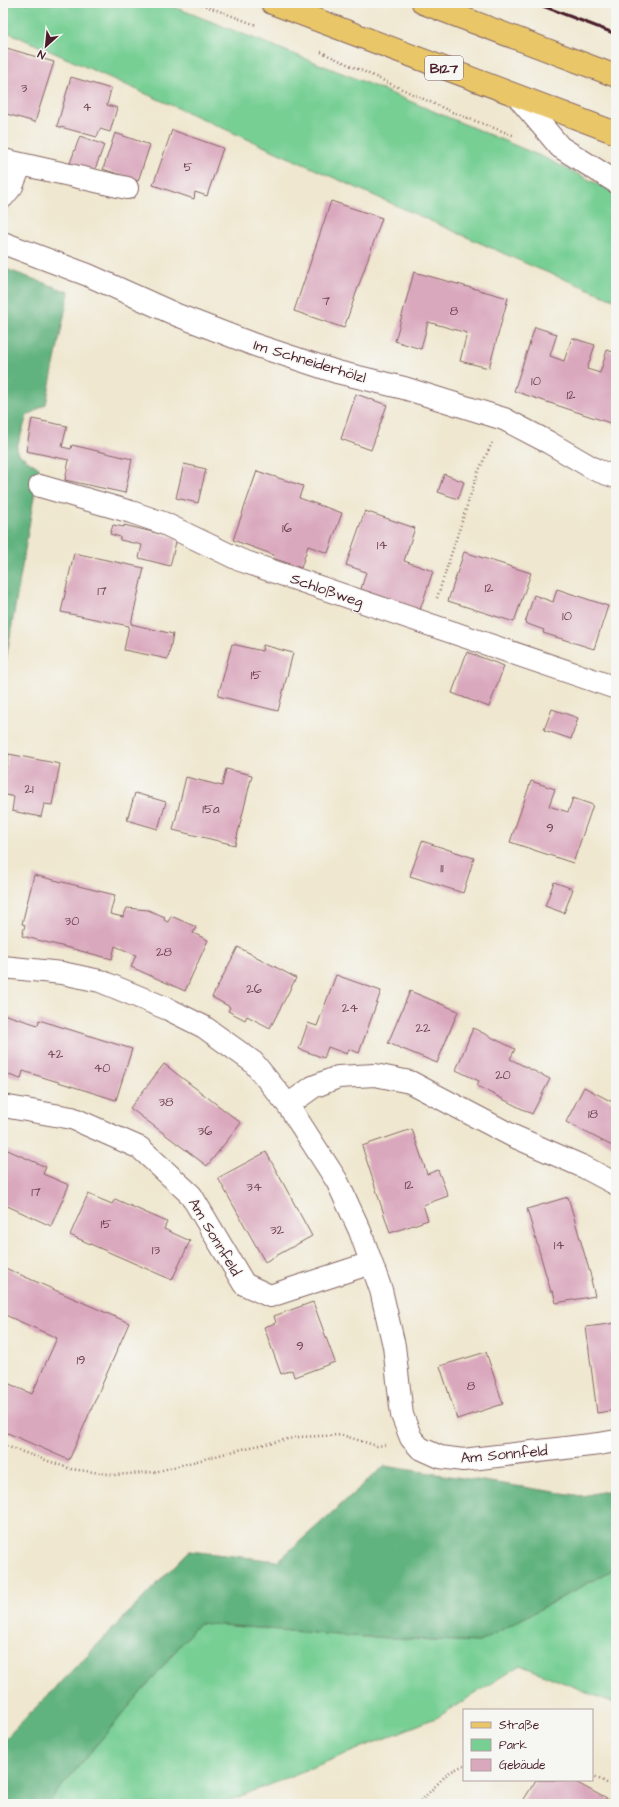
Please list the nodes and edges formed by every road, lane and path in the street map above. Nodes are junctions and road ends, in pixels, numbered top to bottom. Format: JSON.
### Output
{"nodes":[{"id":1,"x":198,"y":3,"type":"edge"},
{"id":2,"x":272,"y":3,"type":"edge"},
{"id":3,"x":423,"y":3,"type":"edge"},
{"id":4,"x":261,"y":27,"type":"dead end"},
{"id":5,"x":314,"y":49,"type":"dead end"},
{"id":6,"x":616,"y":76,"type":"edge"},
{"id":7,"x":517,"y":96,"type":"junction"},
{"id":8,"x":616,"y":133,"type":"edge"},
{"id":9,"x":520,"y":137,"type":"dead end"},
{"id":10,"x":12,"y":162,"type":"edge"},
{"id":11,"x":616,"y":182,"type":"edge"},
{"id":12,"x":127,"y":188,"type":"dead end"},
{"id":13,"x":3,"y":197,"type":"edge"},
{"id":14,"x":3,"y":243,"type":"edge"},
{"id":15,"x":504,"y":419,"type":"junction"},
{"id":16,"x":616,"y":477,"type":"edge"},
{"id":17,"x":40,"y":486,"type":"dead end"},
{"id":18,"x":429,"y":624,"type":"junction"},
{"id":19,"x":616,"y":688,"type":"edge"},
{"id":20,"x":3,"y":967,"type":"edge"},
{"id":21,"x":288,"y":1105,"type":"junction"},
{"id":22,"x":3,"y":1106,"type":"edge"},
{"id":23,"x":616,"y":1184,"type":"edge"},
{"id":24,"x":371,"y":1262,"type":"junction"},
{"id":25,"x":411,"y":1438,"type":"junction"},
{"id":26,"x":616,"y":1441,"type":"edge"},
{"id":27,"x":3,"y":1445,"type":"edge"},
{"id":28,"x":463,"y":1766,"type":"edge"},
{"id":29,"x":593,"y":1776,"type":"edge"},
{"id":30,"x":616,"y":1788,"type":"edge"},
{"id":31,"x":418,"y":1804,"type":"edge"}],
"edges":[{"from":1,"to":4,"type":"path"},
{"from":2,"to":7,"type":"main road","number":"B127"},
{"from":3,"to":6,"type":"main road"},
{"from":5,"to":9,"type":"path"},
{"from":7,"to":8,"type":"main road","number":"B127"},
{"from":7,"to":11,"type":"street"},
{"from":10,"to":12,"type":"street"},
{"from":10,"to":13,"type":"street"},
{"from":14,"to":15,"type":"street","name":"Im Schneiderhölzl"},
{"from":15,"to":16,"type":"street","name":"Im Schneiderhölzl"},
{"from":15,"to":18,"type":"path"},
{"from":17,"to":18,"type":"street","name":"Schloßweg"},
{"from":18,"to":19,"type":"street","name":"Schloßweg"},
{"from":20,"to":21,"type":"street","name":"Am Sonnfeld"},
{"from":21,"to":23,"type":"street"},
{"from":21,"to":24,"type":"street","name":"Am Sonnfeld"},
{"from":22,"to":24,"type":"street","name":"Am Sonnfeld"},
{"from":24,"to":25,"type":"street","name":"Am Sonnfeld"},
{"from":25,"to":26,"type":"street","name":"Am Sonnfeld"},
{"from":25,"to":27,"type":"path"},
{"from":28,"to":31,"type":"path"},
{"from":29,"to":30,"type":"path"}]}
